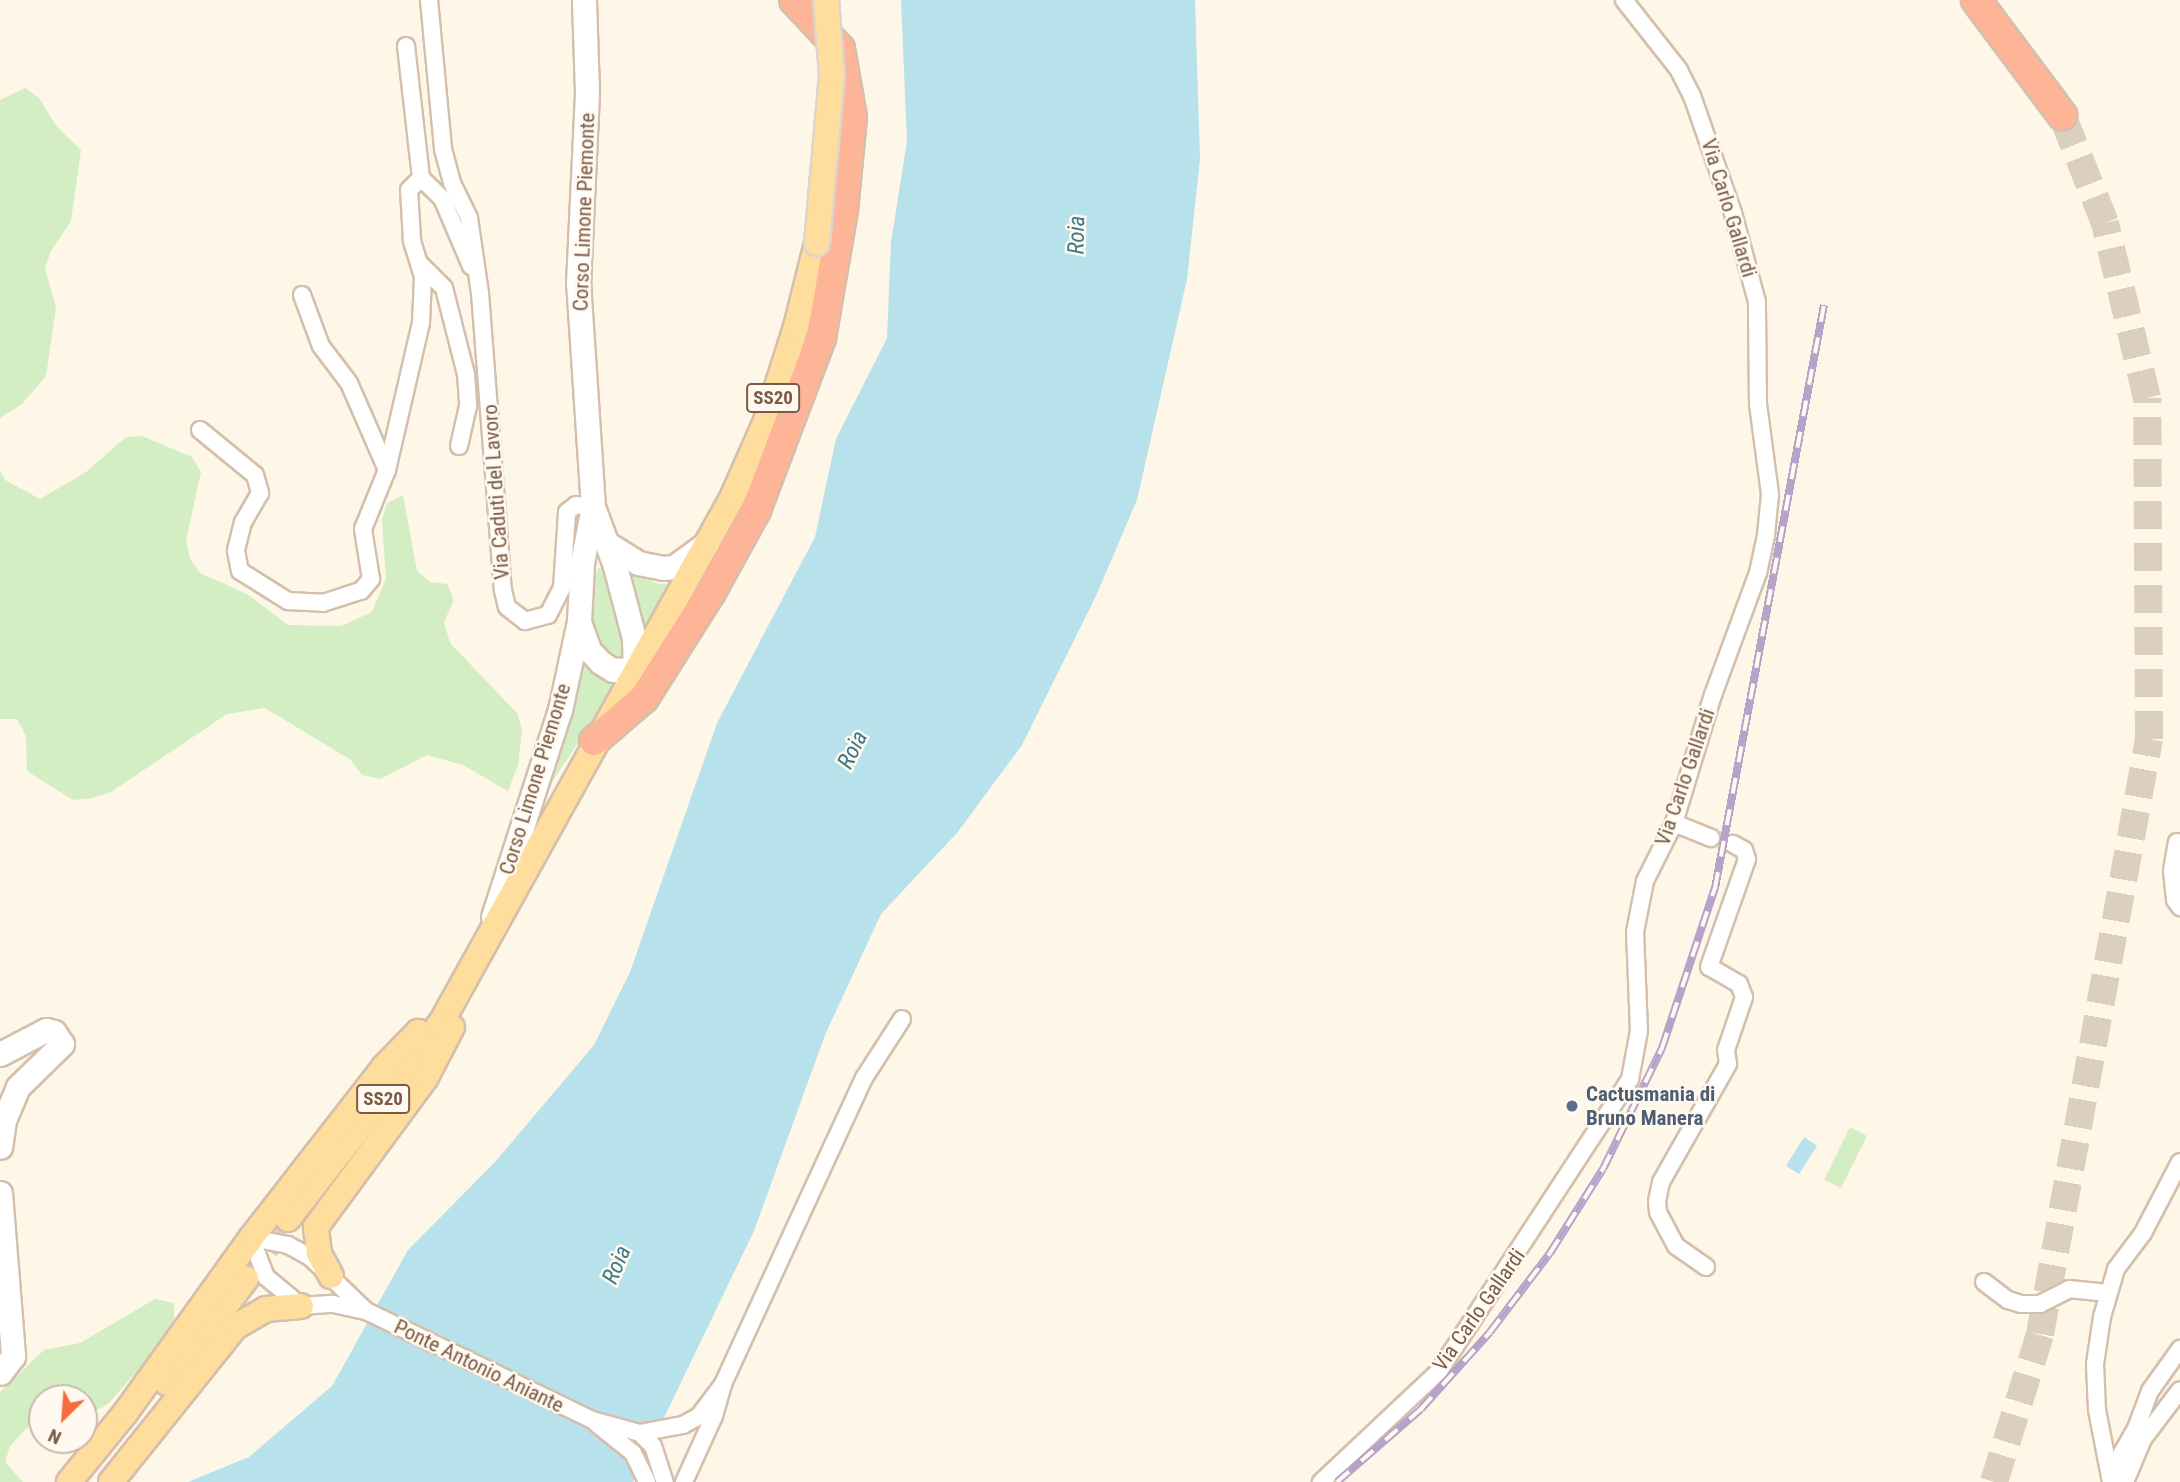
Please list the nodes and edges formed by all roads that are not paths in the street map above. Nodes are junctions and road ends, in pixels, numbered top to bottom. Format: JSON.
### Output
{"nodes":[{"id":1,"x":429,"y":0,"type":"edge"},
{"id":2,"x":584,"y":0,"type":"edge"},
{"id":3,"x":794,"y":0,"type":"edge"},
{"id":4,"x":827,"y":0,"type":"edge"},
{"id":5,"x":1624,"y":0,"type":"edge"},
{"id":6,"x":1976,"y":0,"type":"edge"},
{"id":7,"x":406,"y":46,"type":"dead end"},
{"id":8,"x":2062,"y":116,"type":"tunnel mouth"},
{"id":9,"x":421,"y":178,"type":"junction"},
{"id":10,"x":419,"y":263,"type":"junction"},
{"id":11,"x":478,"y":278,"type":"junction"},
{"id":12,"x":302,"y":295,"type":"dead end"},
{"id":13,"x":200,"y":430,"type":"dead end"},
{"id":14,"x":458,"y":446,"type":"dead end"},
{"id":15,"x":387,"y":470,"type":"junction"},
{"id":16,"x":593,"y":507,"type":"junction"},
{"id":17,"x":707,"y":543,"type":"junction"},
{"id":18,"x":608,"y":544,"type":"junction"},
{"id":19,"x":579,"y":621,"type":"junction"},
{"id":20,"x":635,"y":669,"type":"junction"},
{"id":21,"x":594,"y":741,"type":"junction"},
{"id":22,"x":1674,"y":823,"type":"junction"},
{"id":23,"x":1711,"y":838,"type":"dead end"},
{"id":24,"x":2177,"y":842,"type":"dead end"},
{"id":25,"x":1733,"y":844,"type":"dead end"},
{"id":26,"x":2180,"y":907,"type":"edge"},
{"id":27,"x":487,"y":936,"type":"junction"},
{"id":28,"x":468,"y":973,"type":"junction"},
{"id":29,"x":902,"y":1018,"type":"dead end"},
{"id":30,"x":0,"y":1054,"type":"edge"},
{"id":31,"x":0,"y":1147,"type":"edge"},
{"id":32,"x":2180,"y":1162,"type":"edge"},
{"id":33,"x":0,"y":1193,"type":"edge"},
{"id":34,"x":288,"y":1219,"type":"tunnel mouth"},
{"id":35,"x":251,"y":1238,"type":"junction"},
{"id":36,"x":315,"y":1255,"type":"junction"},
{"id":37,"x":1706,"y":1267,"type":"dead end"},
{"id":38,"x":331,"y":1276,"type":"joint"},
{"id":39,"x":246,"y":1279,"type":"tunnel mouth"},
{"id":40,"x":1984,"y":1282,"type":"dead end"},
{"id":41,"x":2108,"y":1293,"type":"junction"},
{"id":42,"x":283,"y":1303,"type":"junction"},
{"id":43,"x":366,"y":1311,"type":"junction"},
{"id":44,"x":2180,"y":1349,"type":"edge"},
{"id":45,"x":0,"y":1373,"type":"edge"},
{"id":46,"x":723,"y":1384,"type":"junction"},
{"id":47,"x":2180,"y":1390,"type":"edge"},
{"id":48,"x":592,"y":1420,"type":"junction"},
{"id":49,"x":640,"y":1433,"type":"junction"},
{"id":50,"x":633,"y":1453,"type":"junction"},
{"id":51,"x":696,"y":1458,"type":"junction"},
{"id":52,"x":663,"y":1474,"type":"edge"},
{"id":53,"x":69,"y":1482,"type":"edge"},
{"id":54,"x":89,"y":1482,"type":"edge"},
{"id":55,"x":110,"y":1482,"type":"edge"},
{"id":56,"x":648,"y":1482,"type":"edge"},
{"id":57,"x":684,"y":1482,"type":"edge"},
{"id":58,"x":1321,"y":1482,"type":"edge"},
{"id":59,"x":2111,"y":1482,"type":"edge"},
{"id":60,"x":2125,"y":1482,"type":"edge"}],
"edges":[{"from":1,"to":11,"type":"street"},
{"from":2,"to":16,"type":"main road","name":"Corso Limone Piemonte"},
{"from":3,"to":21,"type":"highway"},
{"from":4,"to":17,"type":"main road","number":"SS20","bridge":true},
{"from":5,"to":22,"type":"street","name":"Via Carlo Gallardi"},
{"from":6,"to":8,"type":"highway"},
{"from":7,"to":9,"type":"street"},
{"from":9,"to":10,"type":"street"},
{"from":9,"to":11,"type":"street"},
{"from":10,"to":14,"type":"street"},
{"from":10,"to":15,"type":"street"},
{"from":11,"to":16,"type":"street","name":"Via Caduti del Lavoro"},
{"from":12,"to":15,"type":"street"},
{"from":13,"to":15,"type":"street"},
{"from":16,"to":18,"type":"main road","name":"Corso Limone Piemonte"},
{"from":16,"to":19,"type":"main road","name":"Corso Limone Piemonte"},
{"from":17,"to":18,"type":"main road"},
{"from":17,"to":20,"type":"main road","number":"SS20"},
{"from":18,"to":20,"type":"main road","name":"Corso Limone Piemonte"},
{"from":19,"to":20,"type":"main road","name":"Corso Limone Piemonte"},
{"from":19,"to":27,"type":"main road","name":"Corso Limone Piemonte"},
{"from":20,"to":21,"type":"main road","name":"Corso Limone Piemonte","number":"SS20"},
{"from":21,"to":27,"type":"main road","name":"Corso Limone Piemonte","number":"SS20"},
{"from":22,"to":23,"type":"street"},
{"from":22,"to":58,"type":"street","name":"Via Carlo Gallardi"},
{"from":24,"to":26,"type":"street"},
{"from":25,"to":37,"type":"street"},
{"from":27,"to":28,"type":"main road","name":"Corso Limone Piemonte","number":"SS20"},
{"from":28,"to":34,"type":"main road","name":"Corso Limone Piemonte","number":"SS20"},
{"from":28,"to":35,"type":"main road"},
{"from":28,"to":36,"type":"main road"},
{"from":29,"to":46,"type":"street"},
{"from":30,"to":31,"type":"main road"},
{"from":32,"to":41,"type":"street"},
{"from":33,"to":45,"type":"main road"},
{"from":35,"to":36,"type":"street"},
{"from":35,"to":42,"type":"street"},
{"from":35,"to":53,"type":"main road"},
{"from":36,"to":38,"type":"main road"},
{"from":38,"to":43,"type":"street","name":"Ponte Antonio Aniante"},
{"from":39,"to":54,"type":"main road"},
{"from":40,"to":41,"type":"street"},
{"from":41,"to":59,"type":"street"},
{"from":42,"to":43,"type":"street","name":"Ponte Antonio Aniante"},
{"from":42,"to":55,"type":"main road"},
{"from":43,"to":48,"type":"street","name":"Ponte Antonio Aniante"},
{"from":44,"to":59,"type":"street"},
{"from":46,"to":49,"type":"street","name":"Ponte Antonio Aniante"},
{"from":46,"to":51,"type":"street"},
{"from":47,"to":60,"type":"street"},
{"from":48,"to":49,"type":"street","name":"Ponte Antonio Aniante"},
{"from":48,"to":50,"type":"street","name":"Ponte Antonio Aniante"},
{"from":49,"to":52,"type":"street"},
{"from":50,"to":52,"type":"street","name":"Ponte Antonio Aniante"},
{"from":50,"to":56,"type":"street","name":"Ponte Antonio Aniante"},
{"from":51,"to":52,"type":"street"},
{"from":51,"to":57,"type":"street"}]}
